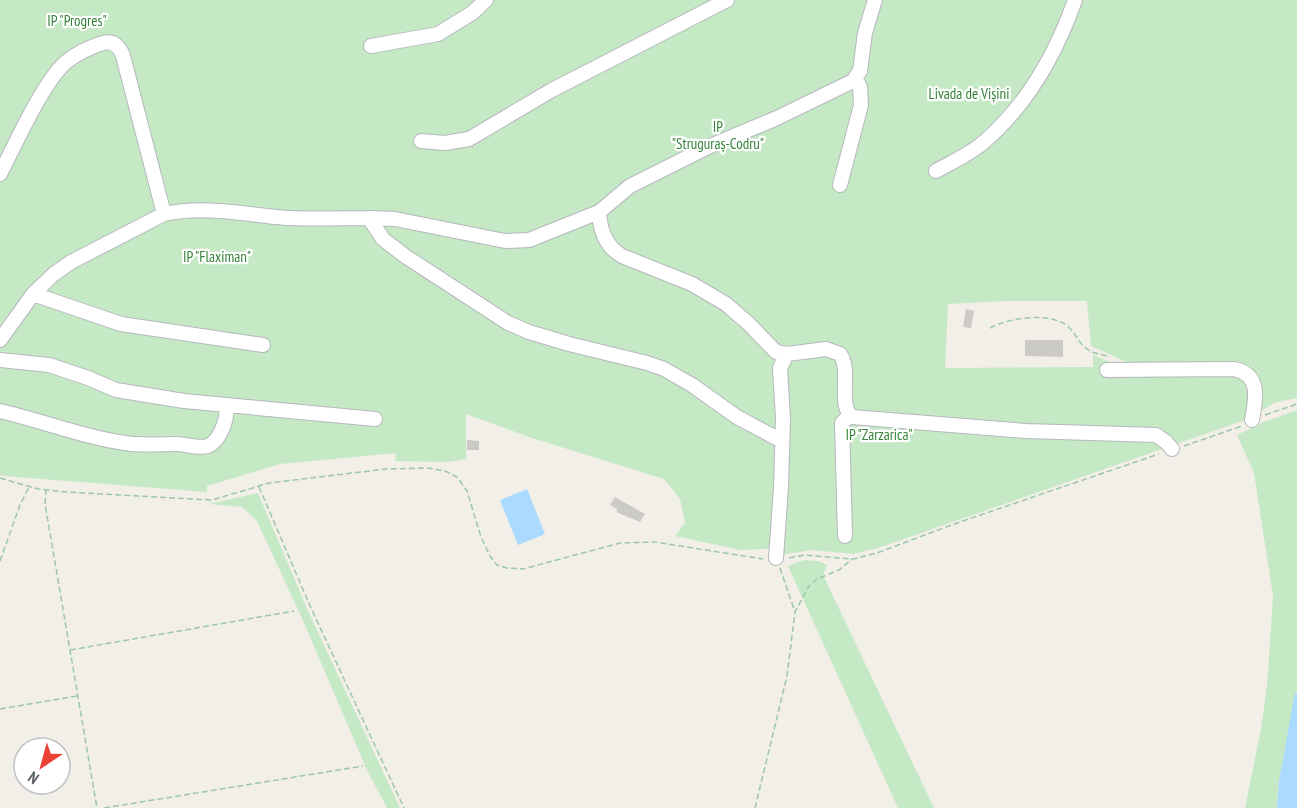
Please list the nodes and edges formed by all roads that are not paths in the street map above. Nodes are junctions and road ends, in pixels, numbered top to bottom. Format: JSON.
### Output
{"nodes":[{"id":1,"x":486,"y":0,"type":"edge"},
{"id":2,"x":727,"y":0,"type":"edge"},
{"id":3,"x":875,"y":0,"type":"edge"},
{"id":4,"x":1075,"y":0,"type":"edge"},
{"id":5,"x":371,"y":46,"type":"dead end"},
{"id":6,"x":856,"y":79,"type":"junction"},
{"id":7,"x":421,"y":141,"type":"dead end"},
{"id":8,"x":936,"y":171,"type":"dead end"},
{"id":9,"x":0,"y":174,"type":"edge"},
{"id":10,"x":840,"y":185,"type":"dead end"},
{"id":11,"x":599,"y":212,"type":"junction"},
{"id":12,"x":164,"y":213,"type":"junction"},
{"id":13,"x":369,"y":218,"type":"junction"},
{"id":14,"x":33,"y":294,"type":"junction"},
{"id":15,"x":0,"y":340,"type":"edge"},
{"id":16,"x":263,"y":345,"type":"dead end"},
{"id":17,"x":788,"y":354,"type":"junction"},
{"id":18,"x":0,"y":360,"type":"edge"},
{"id":19,"x":1110,"y":365,"type":"road end"},
{"id":20,"x":227,"y":406,"type":"junction"},
{"id":21,"x":0,"y":411,"type":"edge"},
{"id":22,"x":850,"y":416,"type":"junction"},
{"id":23,"x":375,"y":419,"type":"dead end"},
{"id":24,"x":1252,"y":420,"type":"road end"},
{"id":25,"x":782,"y":441,"type":"junction"},
{"id":26,"x":1172,"y":449,"type":"road end"},
{"id":27,"x":844,"y":536,"type":"dead end"},
{"id":28,"x":776,"y":558,"type":"road end"}],
"edges":[{"from":1,"to":5,"type":"street"},
{"from":2,"to":7,"type":"street"},
{"from":3,"to":6,"type":"street"},
{"from":4,"to":8,"type":"street"},
{"from":6,"to":10,"type":"street"},
{"from":6,"to":11,"type":"street"},
{"from":9,"to":12,"type":"street"},
{"from":11,"to":13,"type":"street"},
{"from":11,"to":17,"type":"street"},
{"from":12,"to":13,"type":"street"},
{"from":12,"to":14,"type":"street"},
{"from":13,"to":25,"type":"street"},
{"from":14,"to":15,"type":"street"},
{"from":14,"to":16,"type":"street"},
{"from":17,"to":22,"type":"street"},
{"from":17,"to":25,"type":"street"},
{"from":18,"to":20,"type":"street"},
{"from":19,"to":24,"type":"street"},
{"from":20,"to":21,"type":"street"},
{"from":20,"to":23,"type":"street"},
{"from":22,"to":26,"type":"street"},
{"from":22,"to":27,"type":"street"},
{"from":25,"to":28,"type":"street"}]}
